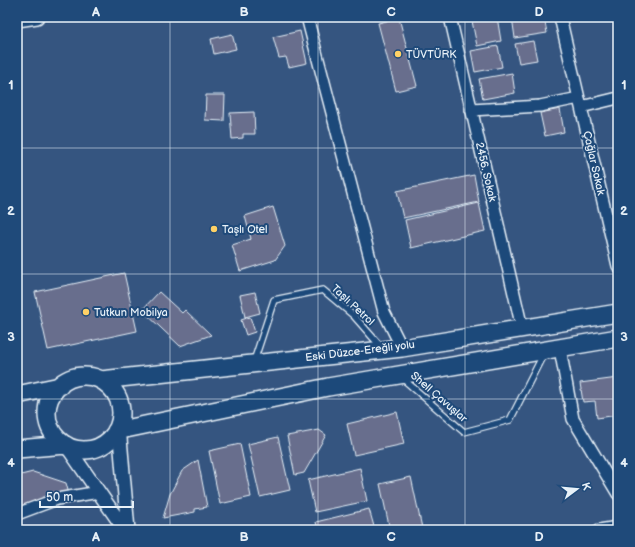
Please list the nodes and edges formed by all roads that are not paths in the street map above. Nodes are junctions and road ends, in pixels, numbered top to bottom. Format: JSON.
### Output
{"nodes":[{"id":1,"x":37,"y":17,"type":"edge"},
{"id":2,"x":307,"y":17,"type":"edge"},
{"id":3,"x":450,"y":17,"type":"edge"},
{"id":4,"x":560,"y":17,"type":"edge"},
{"id":5,"x":17,"y":20,"type":"edge"},
{"id":6,"x":618,"y":98,"type":"edge"},
{"id":7,"x":580,"y":103,"type":"junction"},
{"id":8,"x":471,"y":110,"type":"junction"},
{"id":9,"x":618,"y":266,"type":"edge"},
{"id":10,"x":618,"y":313,"type":"edge"},
{"id":11,"x":522,"y":328,"type":"junction"},
{"id":12,"x":618,"y":338,"type":"edge"},
{"id":13,"x":402,"y":348,"type":"junction"},
{"id":14,"x":384,"y":349,"type":"junction"},
{"id":15,"x":552,"y":350,"type":"junction"},
{"id":16,"x":254,"y":364,"type":"junction"},
{"id":17,"x":398,"y":375,"type":"junction"},
{"id":18,"x":101,"y":380,"type":"junction"},
{"id":19,"x":60,"y":386,"type":"junction"},
{"id":20,"x":17,"y":396,"type":"edge"},
{"id":21,"x":118,"y":430,"type":"junction"},
{"id":22,"x":66,"y":445,"type":"junction"},
{"id":23,"x":17,"y":449,"type":"edge"},
{"id":24,"x":99,"y":492,"type":"junction"},
{"id":25,"x":618,"y":494,"type":"edge"},
{"id":26,"x":17,"y":514,"type":"edge"},
{"id":27,"x":618,"y":527,"type":"edge"},
{"id":28,"x":127,"y":530,"type":"edge"},
{"id":29,"x":599,"y":530,"type":"edge"}],
"edges":[{"from":1,"to":5,"type":"street"},
{"from":2,"to":13,"type":"street"},
{"from":3,"to":8,"type":"street","name":"2456. Sokak"},
{"from":4,"to":7,"type":"street","name":"Çağlar Sokak"},
{"from":6,"to":7,"type":"street"},
{"from":7,"to":8,"type":"street"},
{"from":7,"to":9,"type":"street","name":"Çağlar Sokak"},
{"from":8,"to":11,"type":"street","name":"2456. Sokak"},
{"from":10,"to":11,"type":"main road","name":"Eski Düzce-Ereğli yolu"},
{"from":11,"to":13,"type":"main road","name":"Eski Düzce-Ereğli yolu"},
{"from":12,"to":15,"type":"main road"},
{"from":13,"to":14,"type":"main road","name":"Eski Düzce-Ereğli yolu"},
{"from":14,"to":16,"type":"main road","name":"Eski Düzce-Ereğli yolu"},
{"from":14,"to":16,"type":"lane","name":"Taşlı Petrol"},
{"from":15,"to":17,"type":"main road"},
{"from":15,"to":17,"type":"lane","name":"Shell Çavuşlar"},
{"from":15,"to":25,"type":"street"},
{"from":16,"to":18,"type":"main road","name":"Eski Düzce-Ereğli yolu"},
{"from":17,"to":21,"type":"main road"},
{"from":18,"to":19,"type":"main road"},
{"from":18,"to":21,"type":"main road"},
{"from":19,"to":20,"type":"main road"},
{"from":19,"to":22,"type":"main road"},
{"from":21,"to":22,"type":"main road"},
{"from":21,"to":28,"type":"street"},
{"from":22,"to":23,"type":"main road"},
{"from":22,"to":24,"type":"street"},
{"from":24,"to":26,"type":"street"},
{"from":24,"to":28,"type":"street"},
{"from":27,"to":29,"type":"street"}]}
